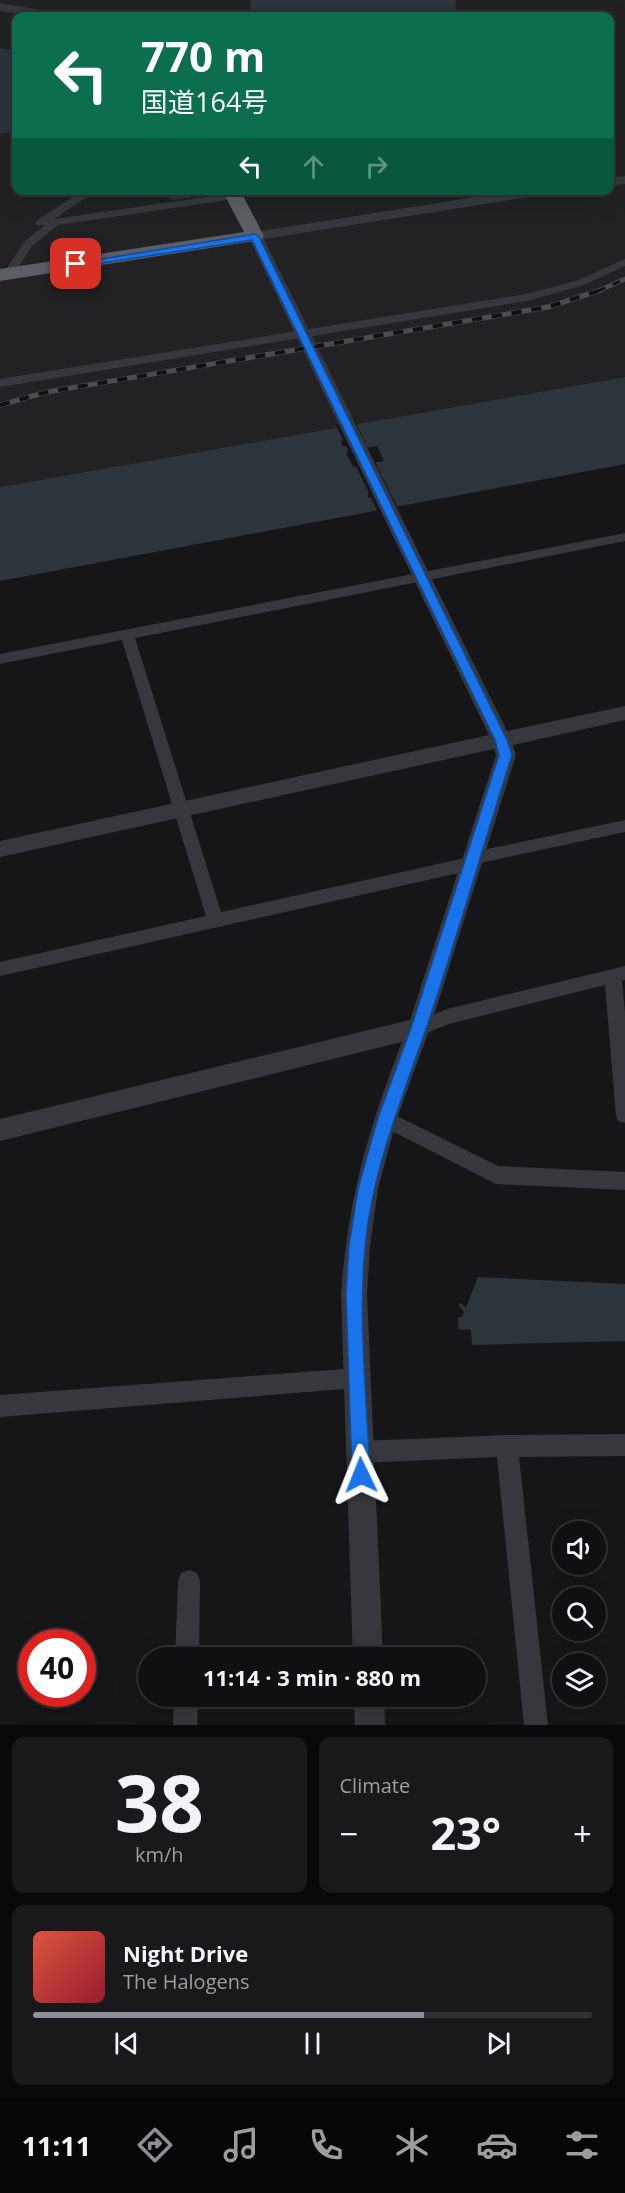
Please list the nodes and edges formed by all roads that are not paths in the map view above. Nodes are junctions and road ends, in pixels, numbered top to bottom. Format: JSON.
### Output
{"nodes":[{"id":1,"x":0,"y":7,"type":"edge"},
{"id":2,"x":29,"y":12,"type":"edge"},
{"id":3,"x":84,"y":195,"type":"edge"},
{"id":4,"x":220,"y":195,"type":"edge"},
{"id":5,"x":233,"y":195,"type":"edge"},
{"id":6,"x":517,"y":195,"type":"edge"},
{"id":7,"x":255,"y":237,"type":"junction"},
{"id":8,"x":625,"y":262,"type":"edge"},
{"id":9,"x":3,"y":275,"type":"edge"},
{"id":10,"x":301,"y":334,"type":"junction"},
{"id":11,"x":0,"y":383,"type":"edge"},
{"id":12,"x":625,"y":537,"type":"edge"},
{"id":13,"x":423,"y":575,"type":"junction"},
{"id":14,"x":127,"y":634,"type":"junction"},
{"id":15,"x":0,"y":660,"type":"edge"},
{"id":16,"x":625,"y":712,"type":"edge"},
{"id":17,"x":501,"y":740,"type":"junction"},
{"id":18,"x":183,"y":810,"type":"junction"},
{"id":19,"x":625,"y":826,"type":"edge"},
{"id":20,"x":0,"y":849,"type":"edge"},
{"id":21,"x":473,"y":860,"type":"junction"},
{"id":22,"x":215,"y":919,"type":"junction"},
{"id":23,"x":0,"y":969,"type":"edge"},
{"id":24,"x":619,"y":974,"type":"edge"},
{"id":25,"x":418,"y":1028,"type":"junction"},
{"id":26,"x":625,"y":1115,"type":"edge"},
{"id":27,"x":386,"y":1118,"type":"junction"},
{"id":28,"x":0,"y":1130,"type":"edge"},
{"id":29,"x":625,"y":1181,"type":"edge"},
{"id":30,"x":357,"y":1378,"type":"junction"},
{"id":31,"x":0,"y":1406,"type":"edge"},
{"id":32,"x":625,"y":1445,"type":"edge"},
{"id":33,"x":507,"y":1446,"type":"junction"},
{"id":34,"x":361,"y":1452,"type":"junction"},
{"id":35,"x":189,"y":1581,"type":"dead end"},
{"id":36,"x":187,"y":1647,"type":"edge"},
{"id":37,"x":368,"y":1647,"type":"edge"},
{"id":38,"x":186,"y":1707,"type":"edge"},
{"id":39,"x":369,"y":1707,"type":"edge"},
{"id":40,"x":185,"y":1725,"type":"edge"},
{"id":41,"x":370,"y":1725,"type":"edge"},
{"id":42,"x":536,"y":1725,"type":"edge"}],
"edges":[{"from":1,"to":2,"type":"street"},
{"from":3,"to":9,"type":"street"},
{"from":4,"to":9,"type":"street"},
{"from":5,"to":7,"type":"highway"},
{"from":6,"to":7,"type":"street"},
{"from":7,"to":9,"type":"highway"},
{"from":7,"to":10,"type":"street"},
{"from":8,"to":10,"type":"street"},
{"from":10,"to":11,"type":"street"},
{"from":10,"to":13,"type":"street"},
{"from":12,"to":13,"type":"street"},
{"from":13,"to":14,"type":"street"},
{"from":13,"to":17,"type":"street"},
{"from":14,"to":15,"type":"street"},
{"from":14,"to":18,"type":"street"},
{"from":16,"to":17,"type":"street"},
{"from":17,"to":18,"type":"street"},
{"from":17,"to":21,"type":"street"},
{"from":18,"to":20,"type":"street"},
{"from":18,"to":22,"type":"street"},
{"from":19,"to":21,"type":"street"},
{"from":21,"to":22,"type":"street"},
{"from":21,"to":25,"type":"street"},
{"from":22,"to":23,"type":"street"},
{"from":24,"to":25,"type":"street"},
{"from":24,"to":26,"type":"street"},
{"from":25,"to":27,"type":"street"},
{"from":25,"to":28,"type":"street"},
{"from":27,"to":29,"type":"street"},
{"from":27,"to":30,"type":"street"},
{"from":30,"to":31,"type":"street"},
{"from":30,"to":34,"type":"street"},
{"from":32,"to":33,"type":"street"},
{"from":33,"to":34,"type":"street"},
{"from":33,"to":42,"type":"street"},
{"from":34,"to":37,"type":"street"},
{"from":35,"to":36,"type":"street"},
{"from":38,"to":40,"type":"street"},
{"from":39,"to":41,"type":"street"}]}
